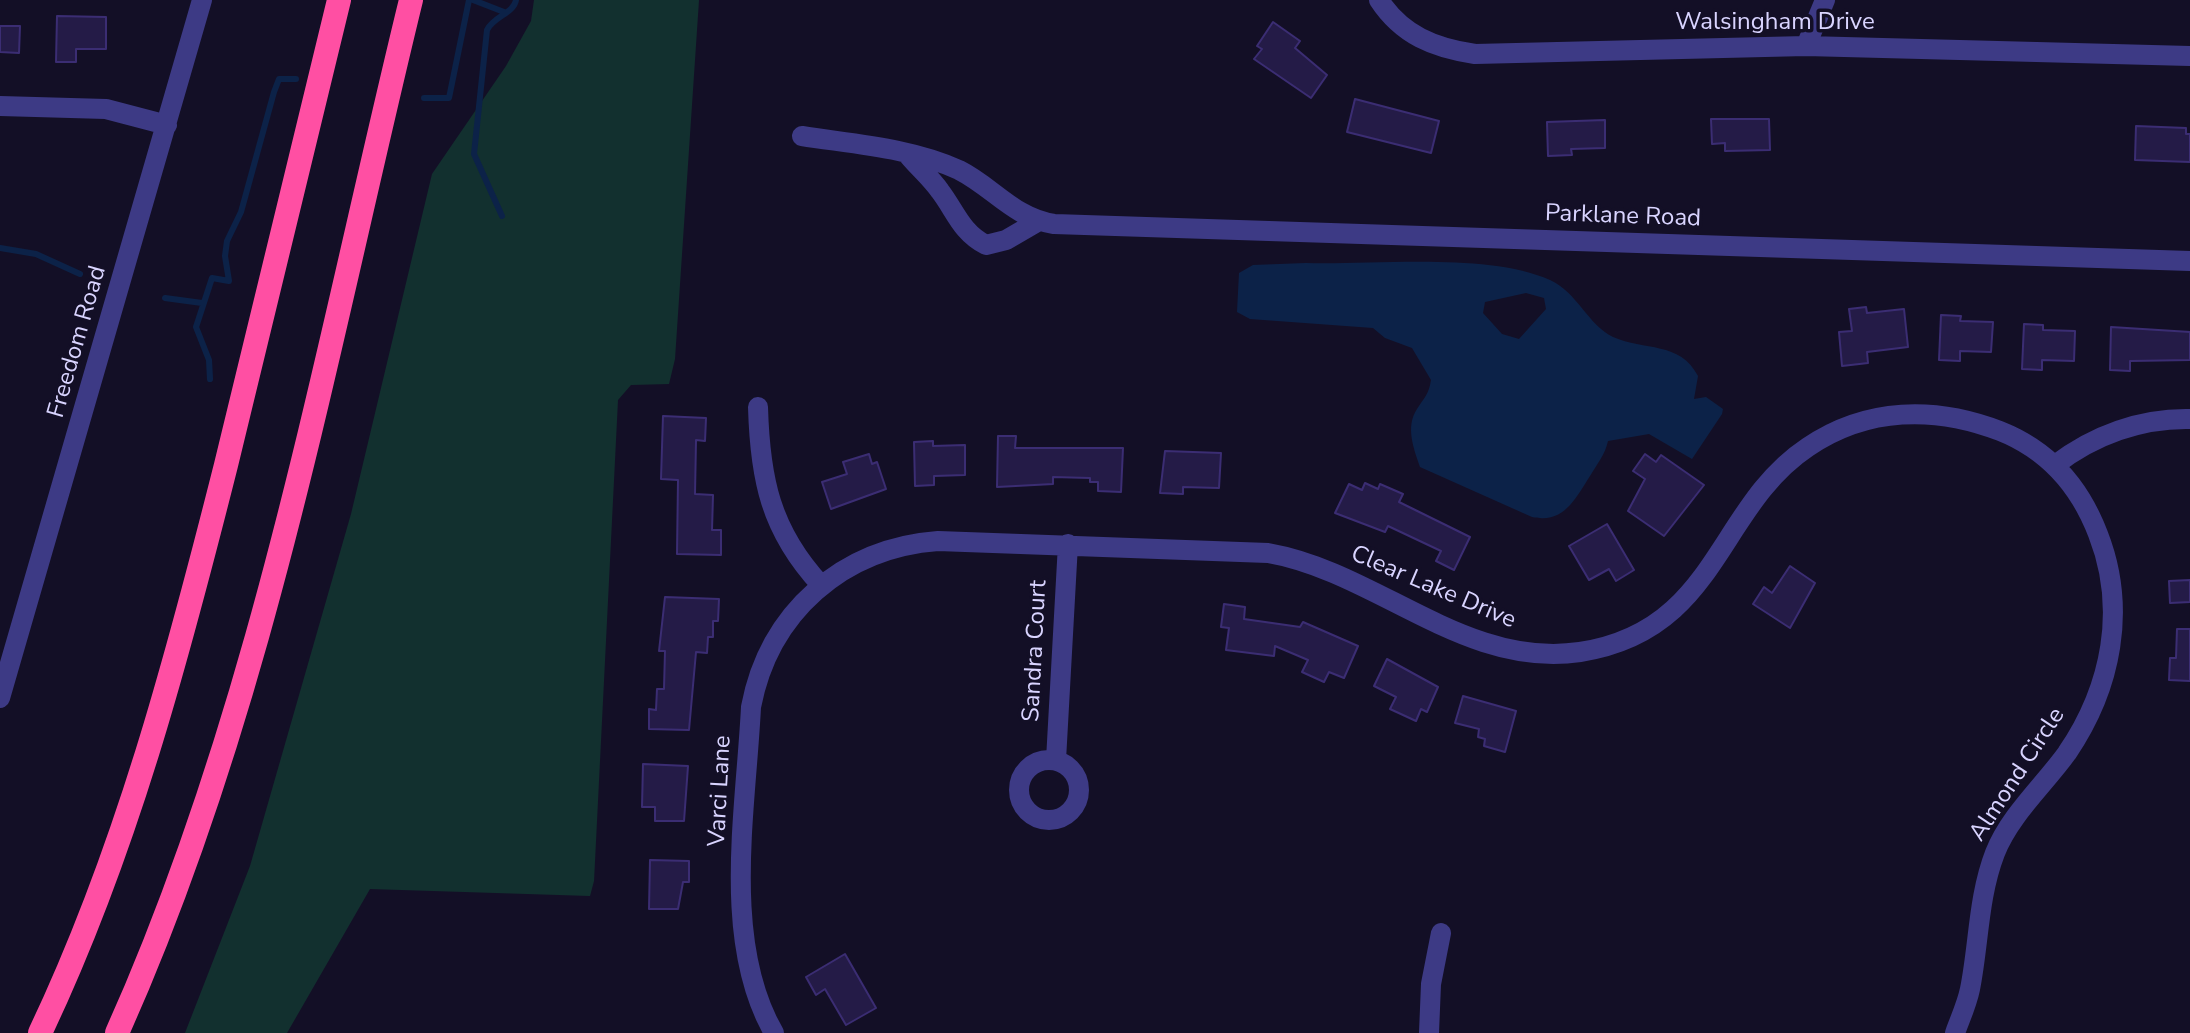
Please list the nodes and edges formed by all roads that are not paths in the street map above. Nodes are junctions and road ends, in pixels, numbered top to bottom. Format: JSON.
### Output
{"nodes":[{"id":1,"x":202,"y":0,"type":"edge"},
{"id":2,"x":339,"y":0,"type":"edge"},
{"id":3,"x":411,"y":0,"type":"edge"},
{"id":4,"x":1379,"y":0,"type":"edge"},
{"id":5,"x":1825,"y":0,"type":"edge"},
{"id":6,"x":1806,"y":46,"type":"junction"},
{"id":7,"x":2190,"y":56,"type":"edge"},
{"id":8,"x":0,"y":106,"type":"edge"},
{"id":9,"x":167,"y":125,"type":"junction"},
{"id":10,"x":802,"y":136,"type":"dead end"},
{"id":11,"x":908,"y":155,"type":"junction"},
{"id":12,"x":1045,"y":223,"type":"junction"},
{"id":13,"x":2190,"y":261,"type":"edge"},
{"id":14,"x":758,"y":407,"type":"dead end"},
{"id":15,"x":2190,"y":419,"type":"edge"},
{"id":16,"x":2055,"y":465,"type":"junction"},
{"id":17,"x":1068,"y":544,"type":"junction"},
{"id":18,"x":828,"y":580,"type":"junction"},
{"id":19,"x":0,"y":698,"type":"edge"},
{"id":20,"x":1056,"y":760,"type":"dead end"},
{"id":21,"x":1441,"y":933,"type":"dead end"},
{"id":22,"x":40,"y":1033,"type":"edge"},
{"id":23,"x":117,"y":1033,"type":"edge"},
{"id":24,"x":774,"y":1033,"type":"edge"},
{"id":25,"x":1429,"y":1033,"type":"edge"},
{"id":26,"x":1955,"y":1033,"type":"edge"}],
"edges":[{"from":1,"to":9,"type":"street","name":"Freedom Road"},
{"from":2,"to":22,"type":"highway"},
{"from":3,"to":23,"type":"highway"},
{"from":4,"to":6,"type":"street","name":"Walsingham Drive"},
{"from":5,"to":6,"type":"street"},
{"from":6,"to":7,"type":"street","name":"Walsingham Drive"},
{"from":8,"to":9,"type":"street"},
{"from":9,"to":19,"type":"street","name":"Freedom Road"},
{"from":10,"to":11,"type":"street"},
{"from":11,"to":12,"type":"street"},
{"from":11,"to":12,"type":"street"},
{"from":12,"to":13,"type":"street","name":"Parklane Road"},
{"from":14,"to":18,"type":"street"},
{"from":15,"to":16,"type":"street"},
{"from":16,"to":17,"type":"street","name":"Clear Lake Drive"},
{"from":16,"to":26,"type":"street","name":"Almond Circle"},
{"from":17,"to":18,"type":"street","name":"Clear Lake Drive"},
{"from":17,"to":20,"type":"street","name":"Sandra Court"},
{"from":18,"to":24,"type":"street","name":"Varci Lane"},
{"from":21,"to":25,"type":"street"}]}
